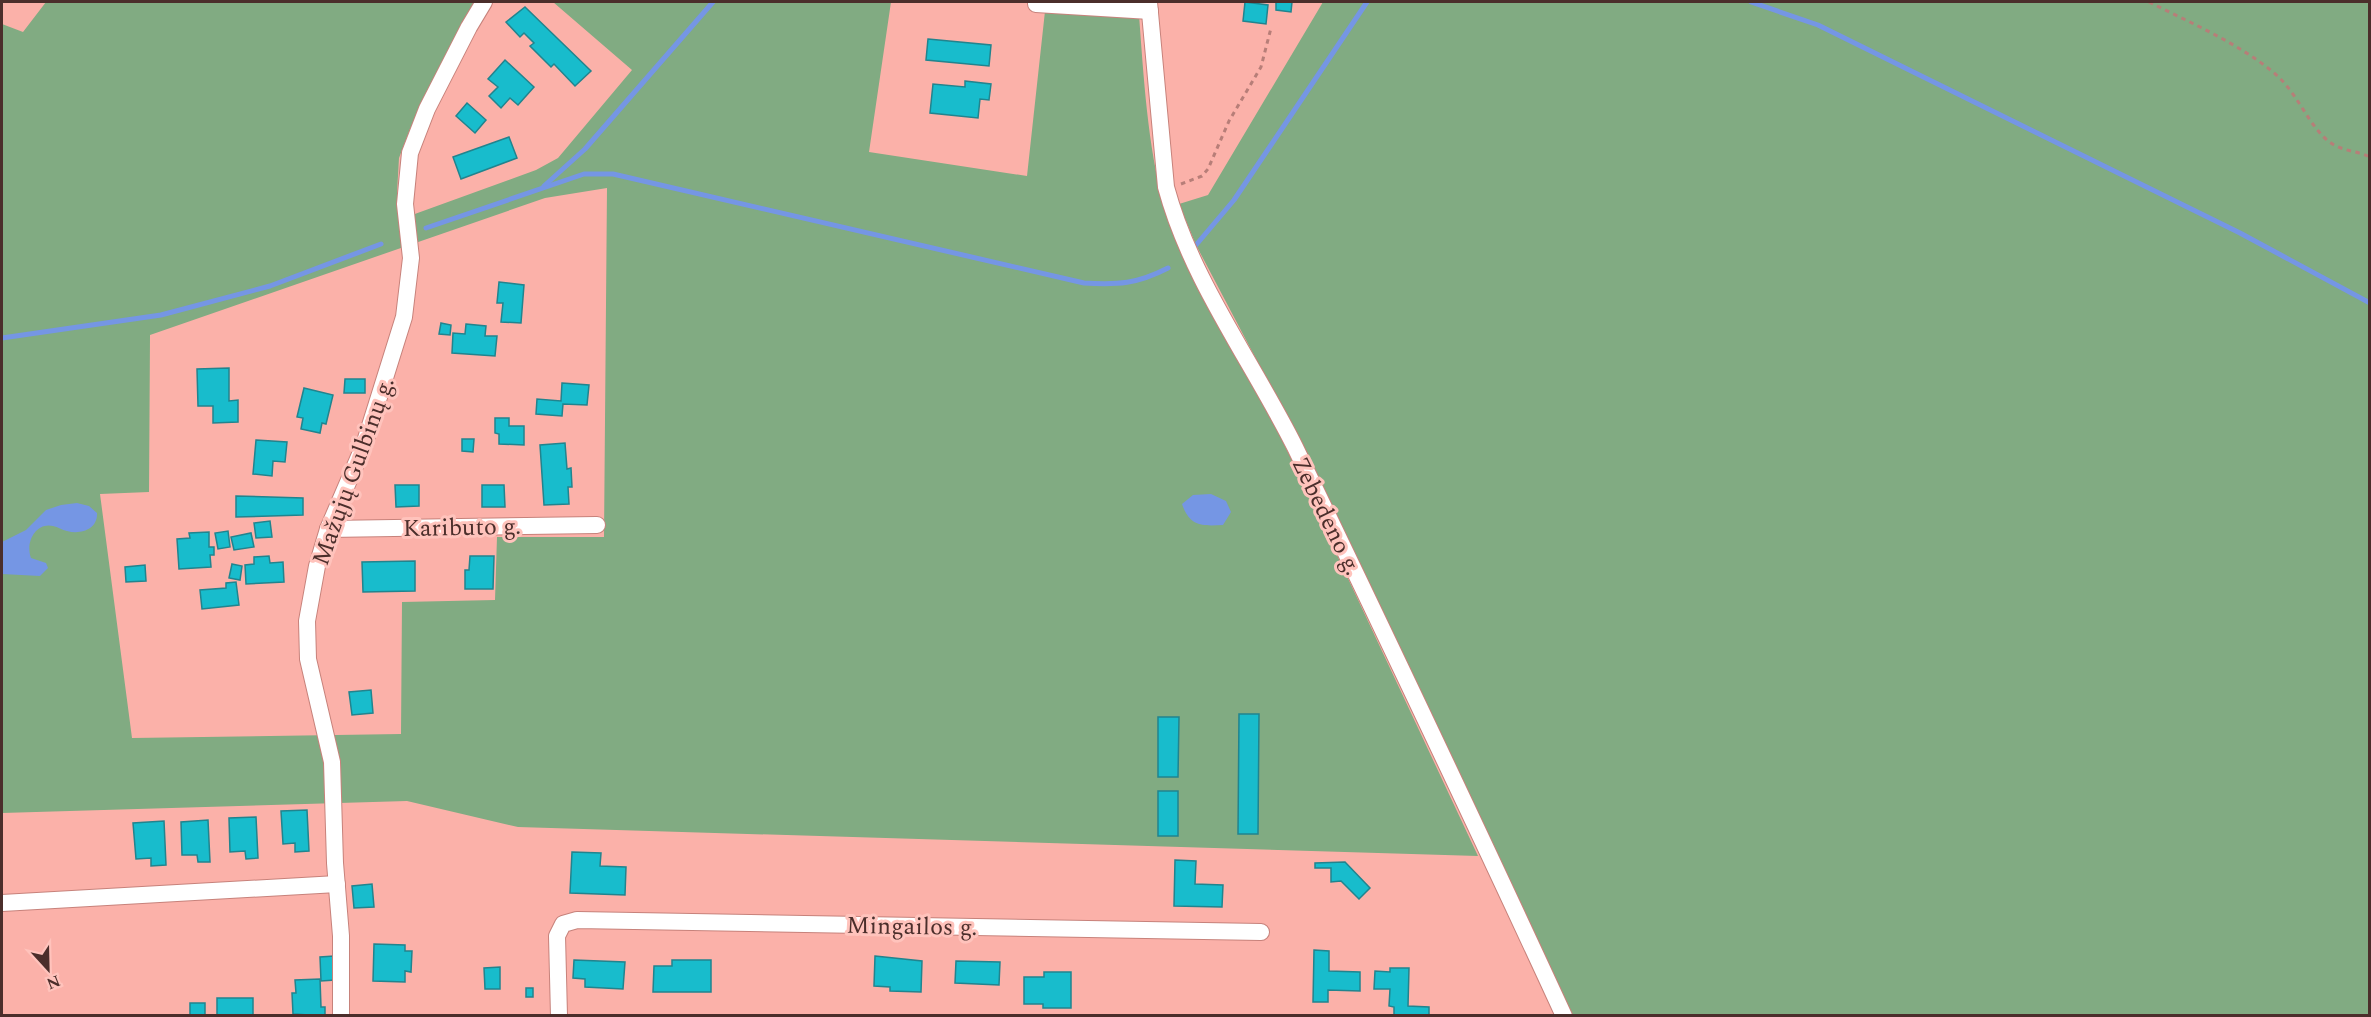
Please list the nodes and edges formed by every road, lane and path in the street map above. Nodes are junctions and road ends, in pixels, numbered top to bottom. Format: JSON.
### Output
{"nodes":[{"id":1,"x":484,"y":2,"type":"edge"},
{"id":2,"x":2149,"y":2,"type":"edge"},
{"id":3,"x":1036,"y":4,"type":"dead end"},
{"id":4,"x":1149,"y":6,"type":"edge"},
{"id":5,"x":1271,"y":28,"type":"dead end"},
{"id":6,"x":2370,"y":157,"type":"edge"},
{"id":7,"x":1166,"y":187,"type":"junction"},
{"id":8,"x":597,"y":525,"type":"dead end"},
{"id":9,"x":328,"y":530,"type":"junction"},
{"id":10,"x":337,"y":884,"type":"junction"},
{"id":11,"x":2,"y":903,"type":"edge"},
{"id":12,"x":1261,"y":932,"type":"dead end"},
{"id":13,"x":341,"y":1016,"type":"edge"},
{"id":14,"x":559,"y":1016,"type":"edge"},
{"id":15,"x":1563,"y":1016,"type":"edge"}],
"edges":[{"from":1,"to":9,"type":"street","name":"Mažųjų Gulbinų g."},
{"from":2,"to":6,"type":"path"},
{"from":3,"to":4,"type":"street"},
{"from":4,"to":7,"type":"street","name":"Zebedeno g."},
{"from":5,"to":7,"type":"path"},
{"from":7,"to":15,"type":"street","name":"Zebedeno g."},
{"from":8,"to":9,"type":"street","name":"Kaributo g."},
{"from":9,"to":10,"type":"street","name":"Mažųjų Gulbinų g."},
{"from":10,"to":11,"type":"street"},
{"from":10,"to":13,"type":"street","name":"Mažųjų Gulbinų g."},
{"from":12,"to":14,"type":"street","name":"Mingailos g."}]}
